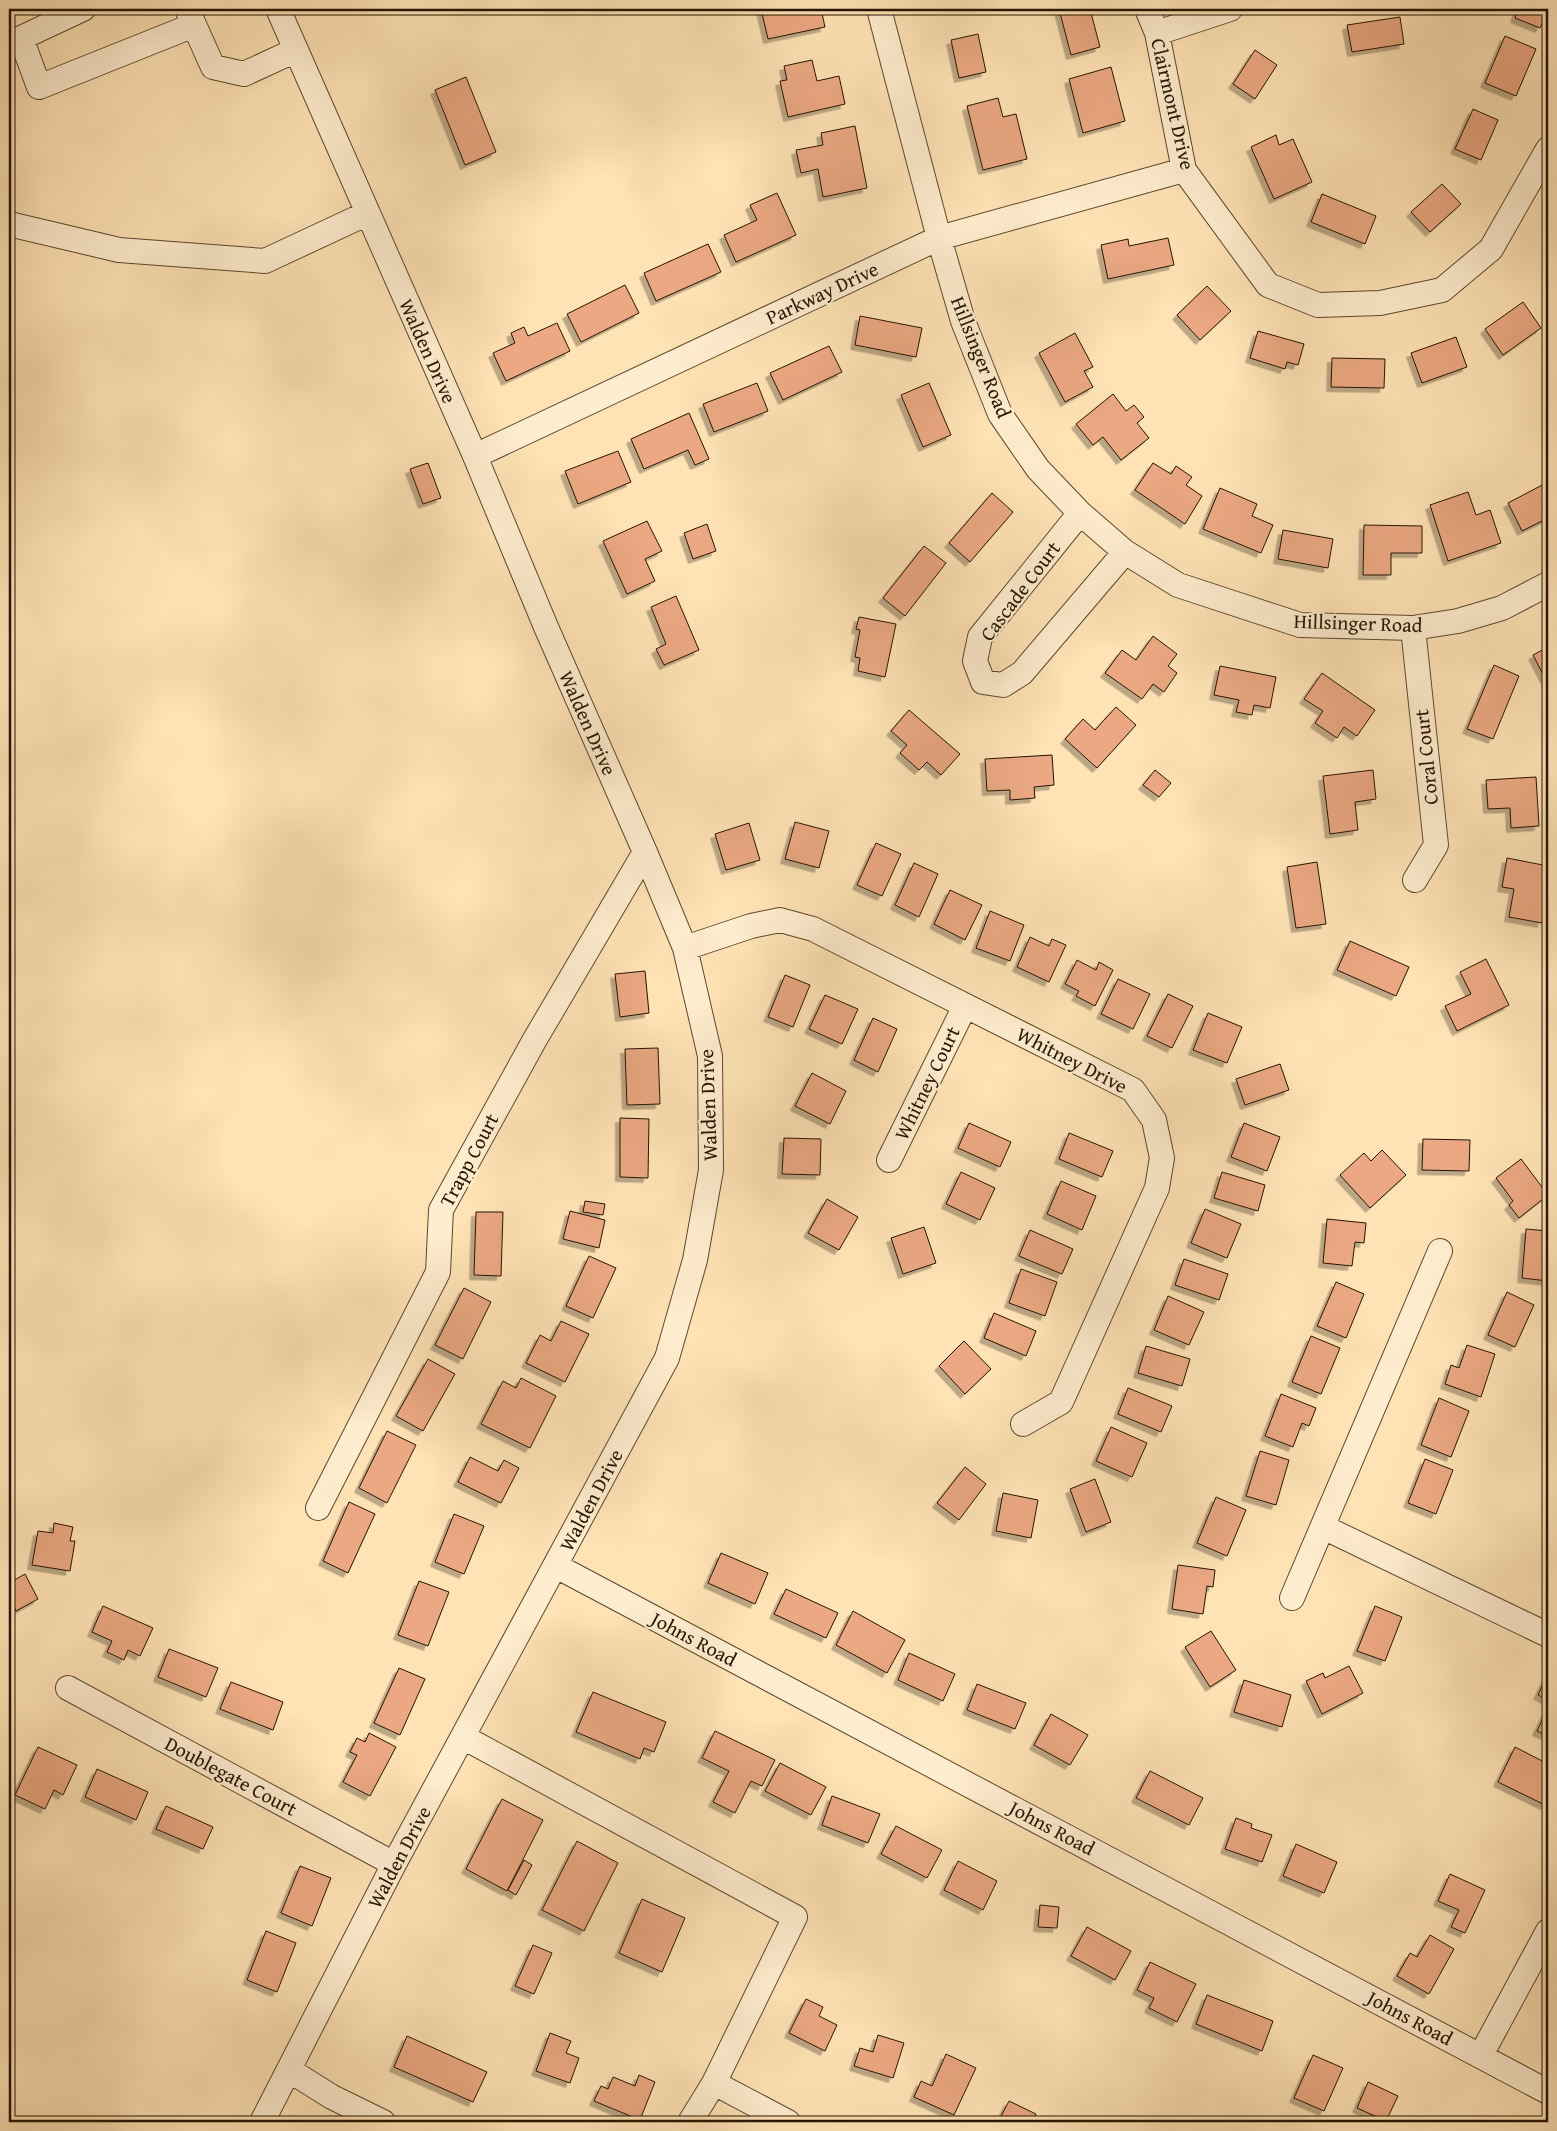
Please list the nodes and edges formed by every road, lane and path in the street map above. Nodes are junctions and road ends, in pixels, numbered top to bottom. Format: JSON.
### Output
{"nodes":[{"id":1,"x":83,"y":9,"type":"edge"},
{"id":2,"x":278,"y":9,"type":"edge"},
{"id":3,"x":878,"y":9,"type":"edge"},
{"id":4,"x":1148,"y":9,"type":"edge"},
{"id":5,"x":1230,"y":9,"type":"edge"},
{"id":6,"x":190,"y":17,"type":"edge"},
{"id":7,"x":1157,"y":33,"type":"junction"},
{"id":8,"x":296,"y":50,"type":"junction"},
{"id":9,"x":1548,"y":149,"type":"edge"},
{"id":10,"x":1184,"y":170,"type":"junction"},
{"id":11,"x":368,"y":213,"type":"junction"},
{"id":12,"x":9,"y":224,"type":"edge"},
{"id":13,"x":939,"y":238,"type":"junction"},
{"id":14,"x":475,"y":456,"type":"junction"},
{"id":15,"x":1080,"y":513,"type":"junction"},
{"id":16,"x":1125,"y":552,"type":"junction"},
{"id":17,"x":1548,"y":584,"type":"edge"},
{"id":18,"x":1413,"y":628,"type":"junction"},
{"id":19,"x":646,"y":852,"type":"junction"},
{"id":20,"x":1415,"y":880,"type":"dead end"},
{"id":21,"x":685,"y":948,"type":"junction"},
{"id":22,"x":965,"y":1006,"type":"junction"},
{"id":23,"x":889,"y":1160,"type":"dead end"},
{"id":24,"x":1440,"y":1252,"type":"dead end"},
{"id":25,"x":1023,"y":1424,"type":"dead end"},
{"id":26,"x":318,"y":1508,"type":"dead end"},
{"id":27,"x":1323,"y":1528,"type":"junction"},
{"id":28,"x":556,"y":1566,"type":"junction"},
{"id":29,"x":1292,"y":1598,"type":"dead end"},
{"id":30,"x":1548,"y":1635,"type":"edge"},
{"id":31,"x":68,"y":1688,"type":"dead end"},
{"id":32,"x":463,"y":1737,"type":"junction"},
{"id":33,"x":394,"y":1864,"type":"junction"},
{"id":34,"x":1548,"y":1931,"type":"edge"},
{"id":35,"x":1481,"y":2055,"type":"junction"},
{"id":36,"x":289,"y":2070,"type":"junction"},
{"id":37,"x":714,"y":2083,"type":"junction"},
{"id":38,"x":1548,"y":2092,"type":"edge"},
{"id":39,"x":262,"y":2122,"type":"edge"},
{"id":40,"x":383,"y":2122,"type":"edge"},
{"id":41,"x":690,"y":2122,"type":"edge"},
{"id":42,"x":788,"y":2122,"type":"edge"}],
"edges":[{"from":1,"to":6,"type":"street"},
{"from":2,"to":8,"type":"street","name":"Walden Drive"},
{"from":3,"to":13,"type":"street","name":"Hillsinger Road"},
{"from":4,"to":7,"type":"street","name":"Clairmont Drive"},
{"from":5,"to":7,"type":"street"},
{"from":6,"to":8,"type":"street"},
{"from":7,"to":10,"type":"street","name":"Clairmont Drive"},
{"from":8,"to":11,"type":"street","name":"Walden Drive"},
{"from":9,"to":10,"type":"street","name":"Clairmont Drive"},
{"from":10,"to":13,"type":"street","name":"Parkway Drive"},
{"from":11,"to":12,"type":"street"},
{"from":11,"to":14,"type":"street","name":"Walden Drive"},
{"from":13,"to":14,"type":"street","name":"Parkway Drive"},
{"from":13,"to":15,"type":"street","name":"Hillsinger Road"},
{"from":14,"to":19,"type":"street","name":"Walden Drive"},
{"from":15,"to":16,"type":"street","name":"Hillsinger Road"},
{"from":15,"to":16,"type":"street","name":"Cascade Court"},
{"from":16,"to":18,"type":"street","name":"Hillsinger Road"},
{"from":17,"to":18,"type":"street","name":"Hillsinger Road"},
{"from":18,"to":20,"type":"street","name":"Coral Court"},
{"from":19,"to":21,"type":"street","name":"Walden Drive"},
{"from":19,"to":26,"type":"street","name":"Trapp Court"},
{"from":21,"to":22,"type":"street","name":"Whitney Drive"},
{"from":21,"to":28,"type":"street","name":"Walden Drive"},
{"from":22,"to":23,"type":"street","name":"Whitney Court"},
{"from":22,"to":25,"type":"street","name":"Whitney Drive"},
{"from":24,"to":27,"type":"street"},
{"from":27,"to":29,"type":"street"},
{"from":27,"to":30,"type":"street"},
{"from":28,"to":32,"type":"street","name":"Walden Drive"},
{"from":28,"to":35,"type":"street","name":"Johns Road"},
{"from":31,"to":33,"type":"street","name":"Doublegate Court"},
{"from":32,"to":33,"type":"street","name":"Walden Drive"},
{"from":32,"to":37,"type":"street"},
{"from":33,"to":36,"type":"street","name":"Walden Drive"},
{"from":34,"to":35,"type":"street"},
{"from":35,"to":38,"type":"street","name":"Johns Road"},
{"from":36,"to":39,"type":"street","name":"Walden Drive"},
{"from":36,"to":40,"type":"street"},
{"from":37,"to":41,"type":"street"},
{"from":37,"to":42,"type":"street"}]}
